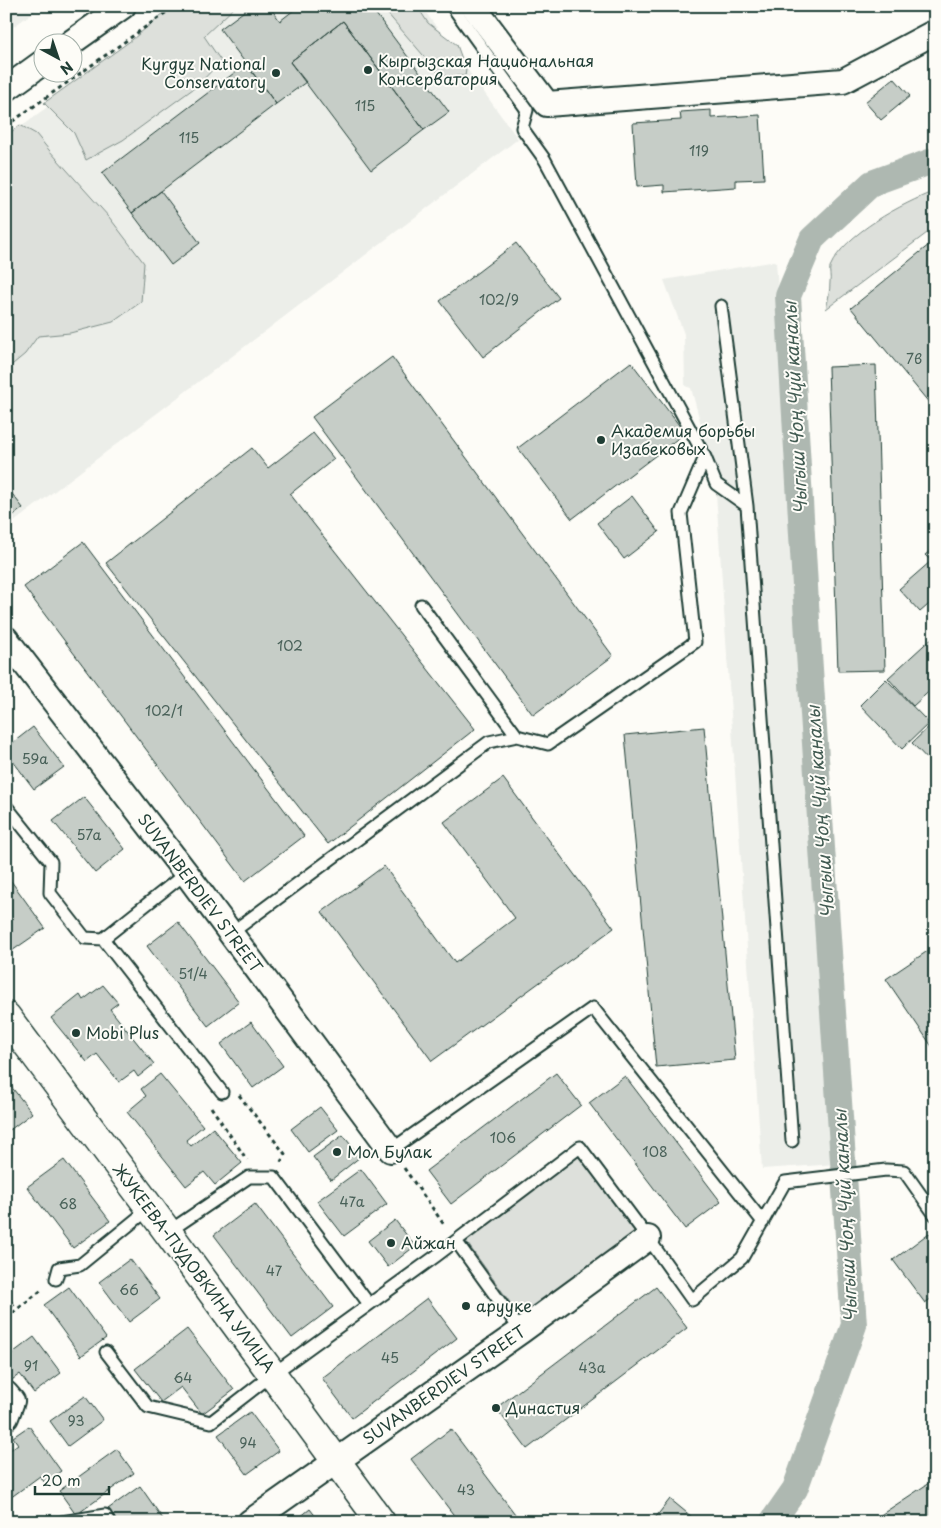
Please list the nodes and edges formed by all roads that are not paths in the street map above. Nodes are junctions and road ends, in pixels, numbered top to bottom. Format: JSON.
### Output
{"nodes":[{"id":1,"x":123,"y":6,"type":"edge"},
{"id":2,"x":452,"y":6,"type":"edge"},
{"id":3,"x":473,"y":6,"type":"edge"},
{"id":4,"x":935,"y":32,"type":"edge"},
{"id":5,"x":82,"y":35,"type":"edge"},
{"id":6,"x":32,"y":70,"type":"edge"},
{"id":7,"x":6,"y":89,"type":"edge"},
{"id":8,"x":721,"y":306,"type":"dead end"},
{"id":9,"x":705,"y":457,"type":"junction"},
{"id":10,"x":747,"y":506,"type":"junction"},
{"id":11,"x":421,"y":605,"type":"dead end"},
{"id":12,"x":6,"y":639,"type":"edge"},
{"id":13,"x":517,"y":736,"type":"junction"},
{"id":14,"x":6,"y":806,"type":"edge"},
{"id":15,"x":186,"y":873,"type":"junction"},
{"id":16,"x":231,"y":934,"type":"junction"},
{"id":17,"x":103,"y":939,"type":"junction"},
{"id":18,"x":6,"y":1016,"type":"edge"},
{"id":19,"x":222,"y":1092,"type":"road end"},
{"id":20,"x":792,"y":1141,"type":"dead end"},
{"id":21,"x":390,"y":1150,"type":"joint"},
{"id":22,"x":150,"y":1208,"type":"junction"},
{"id":23,"x":935,"y":1215,"type":"edge"},
{"id":24,"x":763,"y":1222,"type":"junction"},
{"id":25,"x":168,"y":1232,"type":"junction"},
{"id":26,"x":648,"y":1238,"type":"junction"},
{"id":27,"x":456,"y":1240,"type":"junction"},
{"id":28,"x":56,"y":1279,"type":"road end"},
{"id":29,"x":369,"y":1304,"type":"junction"},
{"id":30,"x":521,"y":1332,"type":"junction"},
{"id":31,"x":106,"y":1352,"type":"dead end"},
{"id":32,"x":273,"y":1374,"type":"junction"},
{"id":33,"x":6,"y":1394,"type":"edge"},
{"id":34,"x":6,"y":1417,"type":"edge"},
{"id":35,"x":336,"y":1461,"type":"junction"},
{"id":36,"x":62,"y":1522,"type":"edge"},
{"id":37,"x":109,"y":1522,"type":"edge"},
{"id":38,"x":250,"y":1522,"type":"edge"},
{"id":39,"x":381,"y":1522,"type":"edge"}],
"edges":[{"from":1,"to":5,"type":"street"},
{"from":2,"to":9,"type":"lane"},
{"from":3,"to":4,"type":"street"},
{"from":6,"to":7,"type":"street"},
{"from":8,"to":10,"type":"lane"},
{"from":9,"to":10,"type":"lane"},
{"from":9,"to":13,"type":"lane"},
{"from":10,"to":20,"type":"lane"},
{"from":11,"to":13,"type":"lane"},
{"from":12,"to":15,"type":"street","name":"SUVANBERDIEV STREET"},
{"from":13,"to":16,"type":"lane"},
{"from":14,"to":17,"type":"lane"},
{"from":15,"to":16,"type":"street","name":"SUVANBERDIEV STREET"},
{"from":15,"to":17,"type":"lane"},
{"from":16,"to":21,"type":"street","name":"SUVANBERDIEV STREET"},
{"from":17,"to":19,"type":"lane"},
{"from":18,"to":22,"type":"main road","name":"ЖУКЕЕВА-ПУДОВКИНА УЛИЦА"},
{"from":21,"to":24,"type":"lane"},
{"from":22,"to":25,"type":"main road","name":"ЖУКЕЕВА-ПУДОВКИНА УЛИЦА"},
{"from":22,"to":28,"type":"lane"},
{"from":23,"to":24,"type":"lane"},
{"from":24,"to":26,"type":"lane"},
{"from":25,"to":29,"type":"lane"},
{"from":25,"to":32,"type":"main road","name":"ЖУКЕЕВА-ПУДОВКИНА УЛИЦА"},
{"from":26,"to":27,"type":"lane"},
{"from":26,"to":30,"type":"street","name":"SUVANBERDIEV STREET"},
{"from":27,"to":29,"type":"lane"},
{"from":27,"to":30,"type":"lane"},
{"from":29,"to":32,"type":"lane"},
{"from":30,"to":35,"type":"street","name":"SUVANBERDIEV STREET"},
{"from":31,"to":32,"type":"lane"},
{"from":32,"to":35,"type":"main road","name":"ЖУКЕЕВА-ПУДОВКИНА УЛИЦА"},
{"from":33,"to":34,"type":"street"},
{"from":35,"to":38,"type":"street"},
{"from":35,"to":39,"type":"main road","name":"ЖУКЕЕВА-ПУДОВКИНА УЛИЦА"},
{"from":36,"to":37,"type":"lane"}]}
